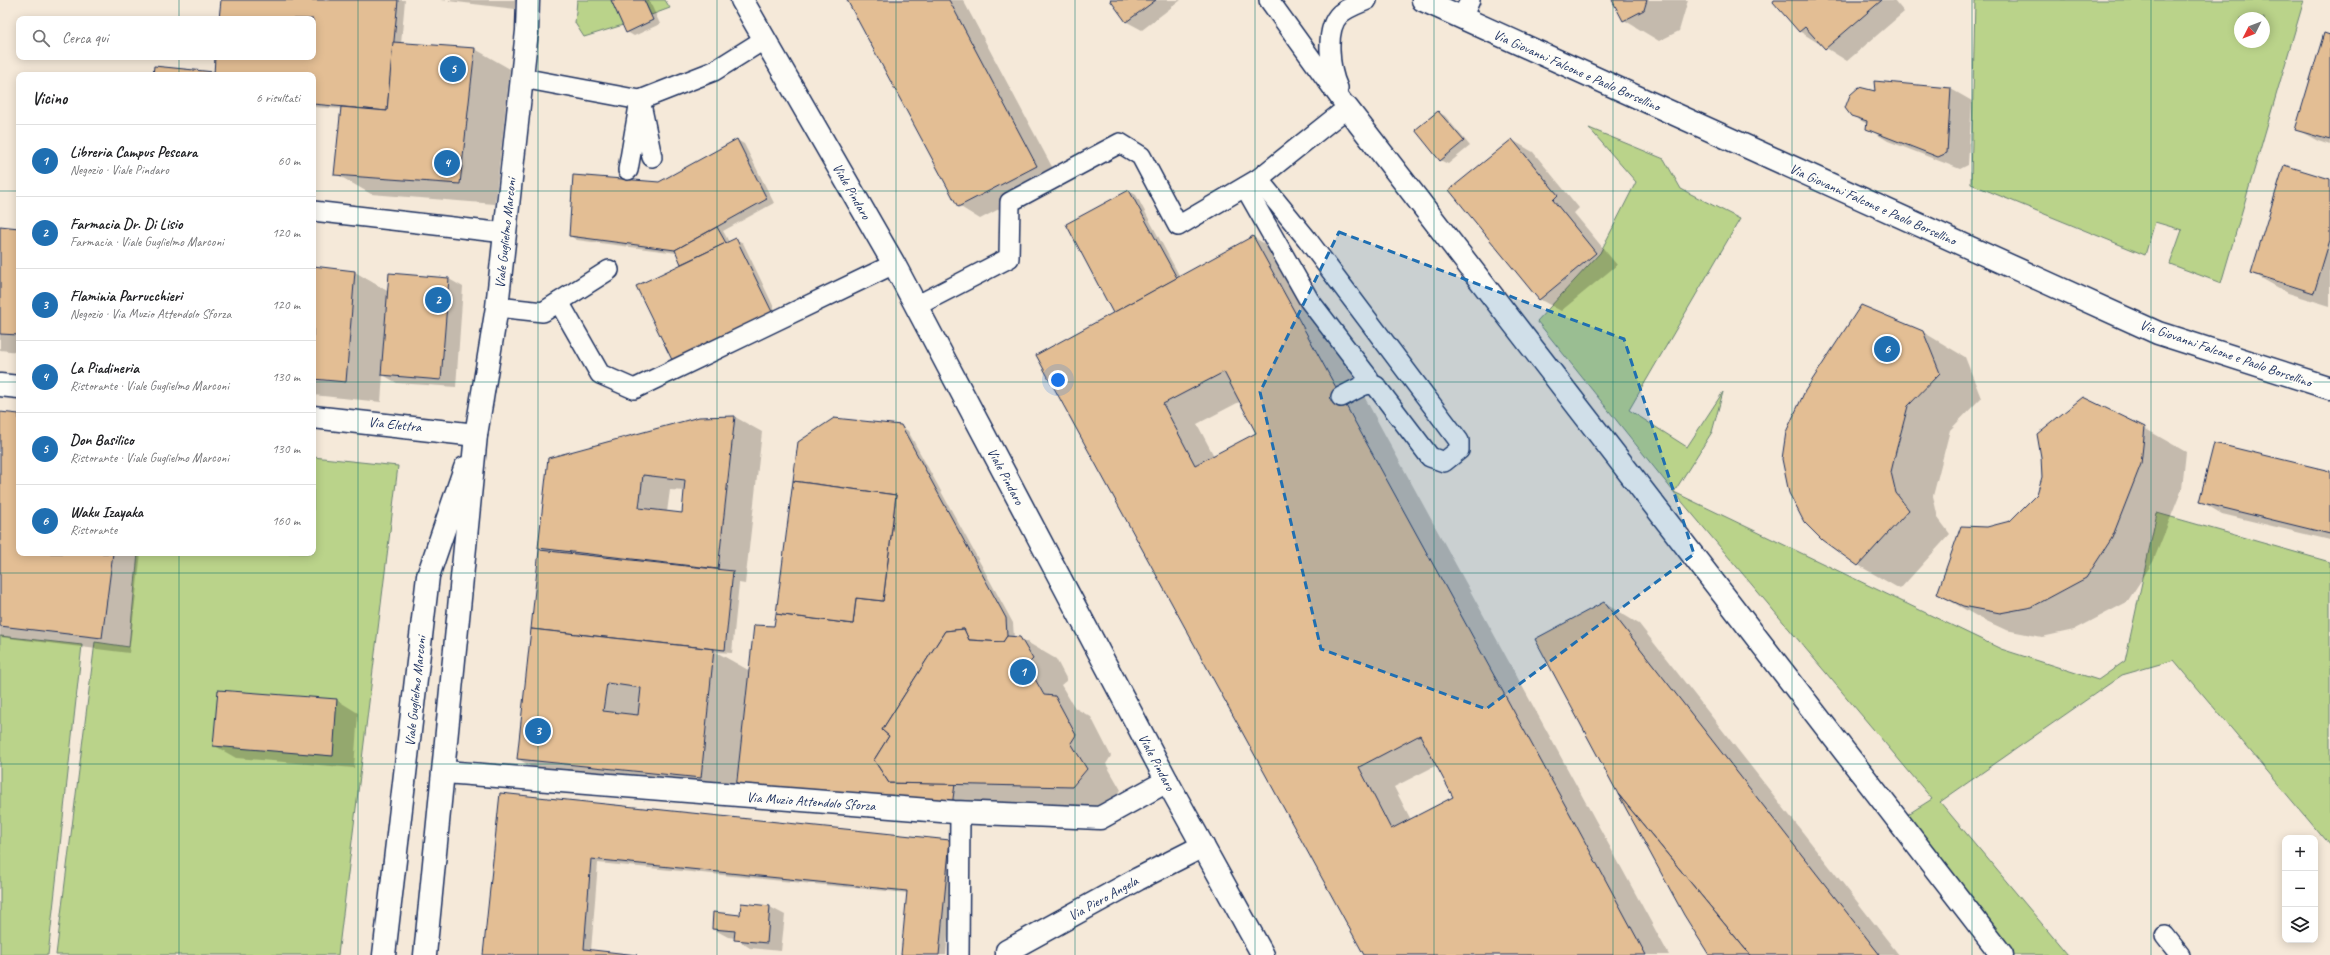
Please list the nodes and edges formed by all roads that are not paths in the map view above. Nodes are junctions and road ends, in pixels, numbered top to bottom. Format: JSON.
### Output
{"nodes":[{"id":1,"x":528,"y":0,"type":"edge"},
{"id":2,"x":536,"y":0,"type":"edge"},
{"id":3,"x":742,"y":0,"type":"edge"},
{"id":4,"x":1269,"y":0,"type":"edge"},
{"id":5,"x":1367,"y":0,"type":"edge"},
{"id":6,"x":1422,"y":0,"type":"edge"},
{"id":7,"x":1466,"y":9,"type":"edge"},
{"id":8,"x":527,"y":31,"type":"junction"},
{"id":9,"x":764,"y":39,"type":"junction"},
{"id":10,"x":522,"y":78,"type":"junction"},
{"id":11,"x":640,"y":100,"type":"junction"},
{"id":12,"x":1347,"y":108,"type":"junction"},
{"id":13,"x":652,"y":157,"type":"dead end"},
{"id":14,"x":628,"y":170,"type":"dead end"},
{"id":15,"x":1251,"y":183,"type":"junction"},
{"id":16,"x":316,"y":211,"type":"edge"},
{"id":17,"x":505,"y":233,"type":"junction"},
{"id":18,"x":894,"y":264,"type":"junction"},
{"id":19,"x":609,"y":270,"type":"dead end"},
{"id":20,"x":559,"y":302,"type":"junction"},
{"id":21,"x":916,"y":306,"type":"junction"},
{"id":22,"x":497,"y":308,"type":"junction"},
{"id":23,"x":0,"y":385,"type":"edge"},
{"id":24,"x":1364,"y":385,"type":"junction"},
{"id":25,"x":16,"y":387,"type":"edge"},
{"id":26,"x":2330,"y":388,"type":"edge"},
{"id":27,"x":1341,"y":397,"type":"dead end"},
{"id":28,"x":316,"y":417,"type":"edge"},
{"id":29,"x":476,"y":435,"type":"junction"},
{"id":30,"x":445,"y":772,"type":"junction"},
{"id":31,"x":1167,"y":781,"type":"junction"},
{"id":32,"x":960,"y":812,"type":"junction"},
{"id":33,"x":1203,"y":846,"type":"junction"},
{"id":34,"x":2165,"y":936,"type":"dead end"},
{"id":35,"x":384,"y":955,"type":"edge"},
{"id":36,"x":425,"y":955,"type":"edge"},
{"id":37,"x":959,"y":955,"type":"edge"},
{"id":38,"x":1007,"y":955,"type":"edge"},
{"id":39,"x":1263,"y":955,"type":"edge"},
{"id":40,"x":2002,"y":955,"type":"edge"},
{"id":41,"x":2180,"y":955,"type":"edge"}],
"edges":[{"from":1,"to":8,"type":"street","name":"Viale Guglielmo Marconi"},
{"from":2,"to":8,"type":"street","name":"Viale Guglielmo Marconi"},
{"from":3,"to":9,"type":"street","name":"Viale Pindaro"},
{"from":4,"to":12,"type":"lane"},
{"from":5,"to":12,"type":"lane"},
{"from":6,"to":7,"type":"street","name":"Via Giovanni Falcone e Paolo Borsellino"},
{"from":7,"to":26,"type":"street","name":"Via Giovanni Falcone e Paolo Borsellino"},
{"from":8,"to":10,"type":"street","name":"Viale Guglielmo Marconi"},
{"from":9,"to":11,"type":"lane"},
{"from":9,"to":18,"type":"street","name":"Viale Pindaro"},
{"from":10,"to":11,"type":"lane"},
{"from":10,"to":17,"type":"street","name":"Viale Guglielmo Marconi"},
{"from":11,"to":13,"type":"lane"},
{"from":11,"to":14,"type":"lane"},
{"from":12,"to":15,"type":"lane"},
{"from":12,"to":40,"type":"street"},
{"from":15,"to":21,"type":"lane"},
{"from":15,"to":24,"type":"lane"},
{"from":15,"to":24,"type":"lane"},
{"from":16,"to":17,"type":"lane"},
{"from":17,"to":22,"type":"street","name":"Viale Guglielmo Marconi"},
{"from":18,"to":20,"type":"lane"},
{"from":18,"to":21,"type":"street","name":"Viale Pindaro"},
{"from":19,"to":20,"type":"lane"},
{"from":20,"to":22,"type":"lane"},
{"from":21,"to":31,"type":"street","name":"Viale Pindaro"},
{"from":22,"to":29,"type":"street","name":"Viale Guglielmo Marconi"},
{"from":23,"to":25,"type":"street"},
{"from":24,"to":27,"type":"lane"},
{"from":28,"to":29,"type":"street","name":"Via Elettra"},
{"from":29,"to":30,"type":"street","name":"Viale Guglielmo Marconi"},
{"from":29,"to":35,"type":"street","name":"Viale Guglielmo Marconi"},
{"from":30,"to":32,"type":"street","name":"Via Muzio Attendolo Sforza"},
{"from":30,"to":36,"type":"street","name":"Viale Guglielmo Marconi"},
{"from":31,"to":32,"type":"street","name":"Via Muzio Attendolo Sforza"},
{"from":31,"to":33,"type":"street","name":"Viale Pindaro"},
{"from":32,"to":37,"type":"lane"},
{"from":33,"to":38,"type":"street","name":"Via Piero Angela"},
{"from":33,"to":39,"type":"street","name":"Viale Pindaro"},
{"from":34,"to":41,"type":"lane"}]}
